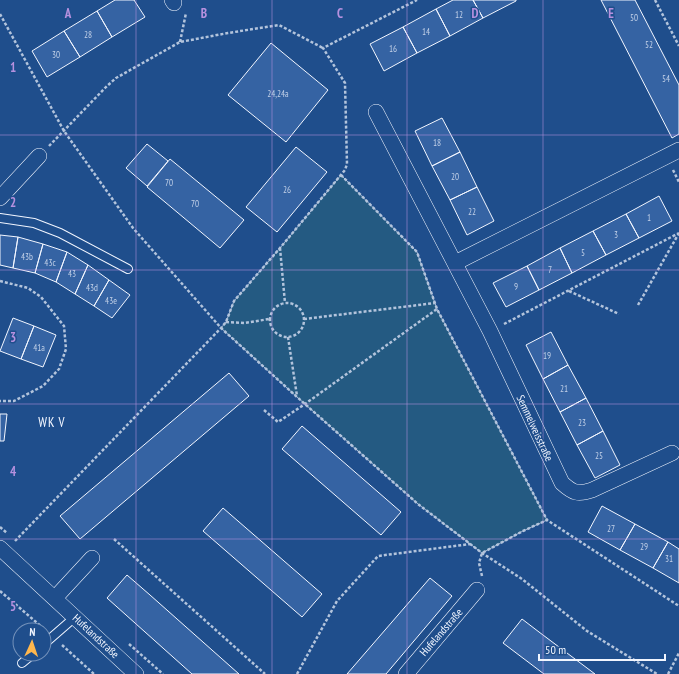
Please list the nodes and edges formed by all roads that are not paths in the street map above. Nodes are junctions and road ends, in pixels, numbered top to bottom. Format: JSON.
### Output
{"nodes":[{"id":1,"x":376,"y":112,"type":"dead end"},
{"id":2,"x":679,"y":150,"type":"edge"},
{"id":3,"x":39,"y":156,"type":"road end"},
{"id":4,"x":0,"y":198,"type":"edge"},
{"id":5,"x":0,"y":218,"type":"edge"},
{"id":6,"x":455,"y":263,"type":"junction"},
{"id":7,"x":128,"y":269,"type":"dead end"},
{"id":8,"x":672,"y":453,"type":"dead end"},
{"id":9,"x":2,"y":550,"type":"edge"},
{"id":10,"x":92,"y":558,"type":"dead end"},
{"id":11,"x":477,"y":590,"type":"road end"},
{"id":12,"x":55,"y":598,"type":"junction"},
{"id":13,"x":75,"y":617,"type":"junction"},
{"id":14,"x":52,"y":637,"type":"edge"},
{"id":15,"x":136,"y":674,"type":"edge"},
{"id":16,"x":406,"y":674,"type":"edge"}],
"edges":[{"from":1,"to":6,"type":"street","name":"Semmelweisstraße"},
{"from":2,"to":6,"type":"street"},
{"from":3,"to":4,"type":"street"},
{"from":5,"to":7,"type":"lane"},
{"from":6,"to":8,"type":"street","name":"Semmelweisstraße"},
{"from":9,"to":12,"type":"street","name":"Hufelandstraße"},
{"from":10,"to":12,"type":"street"},
{"from":11,"to":16,"type":"street","name":"Hufelandstraße"},
{"from":12,"to":13,"type":"street","name":"Hufelandstraße"},
{"from":13,"to":14,"type":"lane"},
{"from":13,"to":15,"type":"street","name":"Hufelandstraße"}]}
